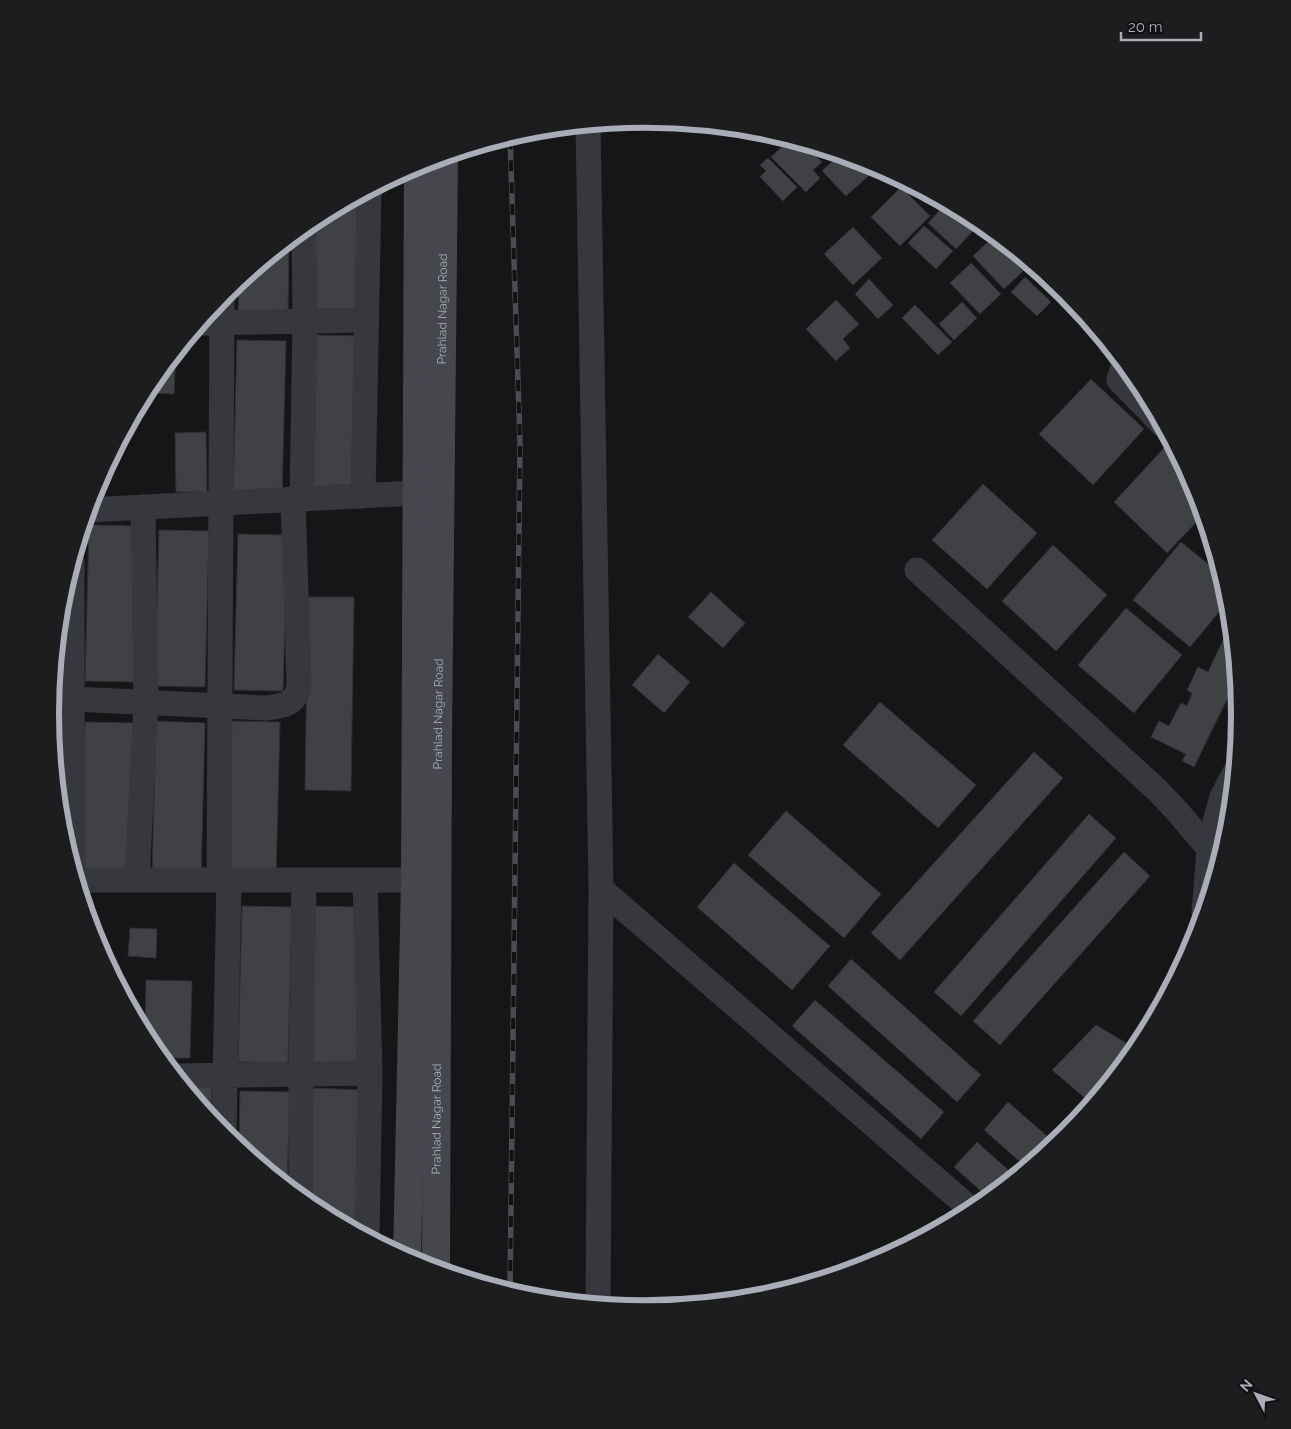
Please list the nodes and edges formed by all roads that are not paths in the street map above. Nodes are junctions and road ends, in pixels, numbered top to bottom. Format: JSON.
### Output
{"nodes":[{"id":1,"x":588,"y":131,"type":"edge"},
{"id":2,"x":444,"y":164,"type":"edge"},
{"id":3,"x":418,"y":173,"type":"edge"},
{"id":4,"x":369,"y":197,"type":"edge"},
{"id":5,"x":304,"y":238,"type":"edge"},
{"id":6,"x":366,"y":320,"type":"junction"},
{"id":7,"x":305,"y":321,"type":"junction"},
{"id":8,"x":211,"y":323,"type":"edge"},
{"id":9,"x":1121,"y":372,"type":"edge"},
{"id":10,"x":1144,"y":405,"type":"edge"},
{"id":11,"x":428,"y":492,"type":"junction"},
{"id":12,"x":363,"y":496,"type":"junction"},
{"id":13,"x":297,"y":500,"type":"junction"},
{"id":14,"x":222,"y":503,"type":"junction"},
{"id":15,"x":143,"y":507,"type":"junction"},
{"id":16,"x":96,"y":510,"type":"edge"},
{"id":17,"x":917,"y":570,"type":"dead end"},
{"id":18,"x":68,"y":613,"type":"edge"},
{"id":19,"x":61,"y":700,"type":"edge"},
{"id":20,"x":146,"y":702,"type":"junction"},
{"id":21,"x":219,"y":706,"type":"junction"},
{"id":22,"x":1227,"y":786,"type":"edge"},
{"id":23,"x":70,"y":830,"type":"edge"},
{"id":24,"x":1210,"y":850,"type":"junction"},
{"id":25,"x":83,"y":880,"type":"edge"},
{"id":26,"x":137,"y":880,"type":"junction"},
{"id":27,"x":224,"y":880,"type":"junction"},
{"id":28,"x":304,"y":880,"type":"junction"},
{"id":29,"x":365,"y":880,"type":"junction"},
{"id":30,"x":426,"y":880,"type":"junction"},
{"id":31,"x":1207,"y":883,"type":"edge"},
{"id":32,"x":601,"y":889,"type":"junction"},
{"id":33,"x":370,"y":1073,"type":"junction"},
{"id":34,"x":300,"y":1074,"type":"junction"},
{"id":35,"x":225,"y":1075,"type":"junction"},
{"id":36,"x":183,"y":1076,"type":"edge"},
{"id":37,"x":224,"y":1122,"type":"edge"},
{"id":38,"x":301,"y":1189,"type":"edge"},
{"id":39,"x":966,"y":1205,"type":"edge"},
{"id":40,"x":367,"y":1231,"type":"edge"},
{"id":41,"x":407,"y":1251,"type":"edge"},
{"id":42,"x":436,"y":1262,"type":"edge"},
{"id":43,"x":598,"y":1299,"type":"edge"}],
"edges":[{"from":1,"to":32,"type":"street"},
{"from":2,"to":11,"type":"street","name":"Prahlad Nagar Road"},
{"from":3,"to":11,"type":"street","name":"Prahlad Nagar Road"},
{"from":4,"to":6,"type":"street"},
{"from":5,"to":7,"type":"street"},
{"from":6,"to":7,"type":"street"},
{"from":6,"to":12,"type":"street"},
{"from":7,"to":8,"type":"street"},
{"from":7,"to":13,"type":"street"},
{"from":8,"to":14,"type":"street"},
{"from":9,"to":10,"type":"street"},
{"from":11,"to":12,"type":"street"},
{"from":11,"to":30,"type":"street","name":"Prahlad Nagar Road"},
{"from":12,"to":13,"type":"street"},
{"from":13,"to":14,"type":"street"},
{"from":13,"to":21,"type":"street"},
{"from":14,"to":15,"type":"street"},
{"from":14,"to":21,"type":"street"},
{"from":15,"to":16,"type":"street"},
{"from":15,"to":20,"type":"street"},
{"from":17,"to":24,"type":"street"},
{"from":18,"to":19,"type":"street"},
{"from":19,"to":20,"type":"street"},
{"from":19,"to":23,"type":"street"},
{"from":20,"to":21,"type":"street"},
{"from":20,"to":26,"type":"street"},
{"from":21,"to":27,"type":"street"},
{"from":22,"to":24,"type":"street"},
{"from":24,"to":31,"type":"street"},
{"from":25,"to":26,"type":"street"},
{"from":26,"to":27,"type":"street"},
{"from":27,"to":28,"type":"street"},
{"from":27,"to":35,"type":"street"},
{"from":28,"to":29,"type":"street"},
{"from":28,"to":34,"type":"street"},
{"from":29,"to":30,"type":"street"},
{"from":29,"to":33,"type":"street"},
{"from":30,"to":41,"type":"street","name":"Prahlad Nagar Road"},
{"from":30,"to":42,"type":"street","name":"Prahlad Nagar Road"},
{"from":32,"to":39,"type":"street"},
{"from":32,"to":43,"type":"street"},
{"from":33,"to":34,"type":"street"},
{"from":33,"to":40,"type":"street"},
{"from":34,"to":35,"type":"street"},
{"from":34,"to":38,"type":"street"},
{"from":35,"to":36,"type":"street"},
{"from":35,"to":37,"type":"street"}]}
